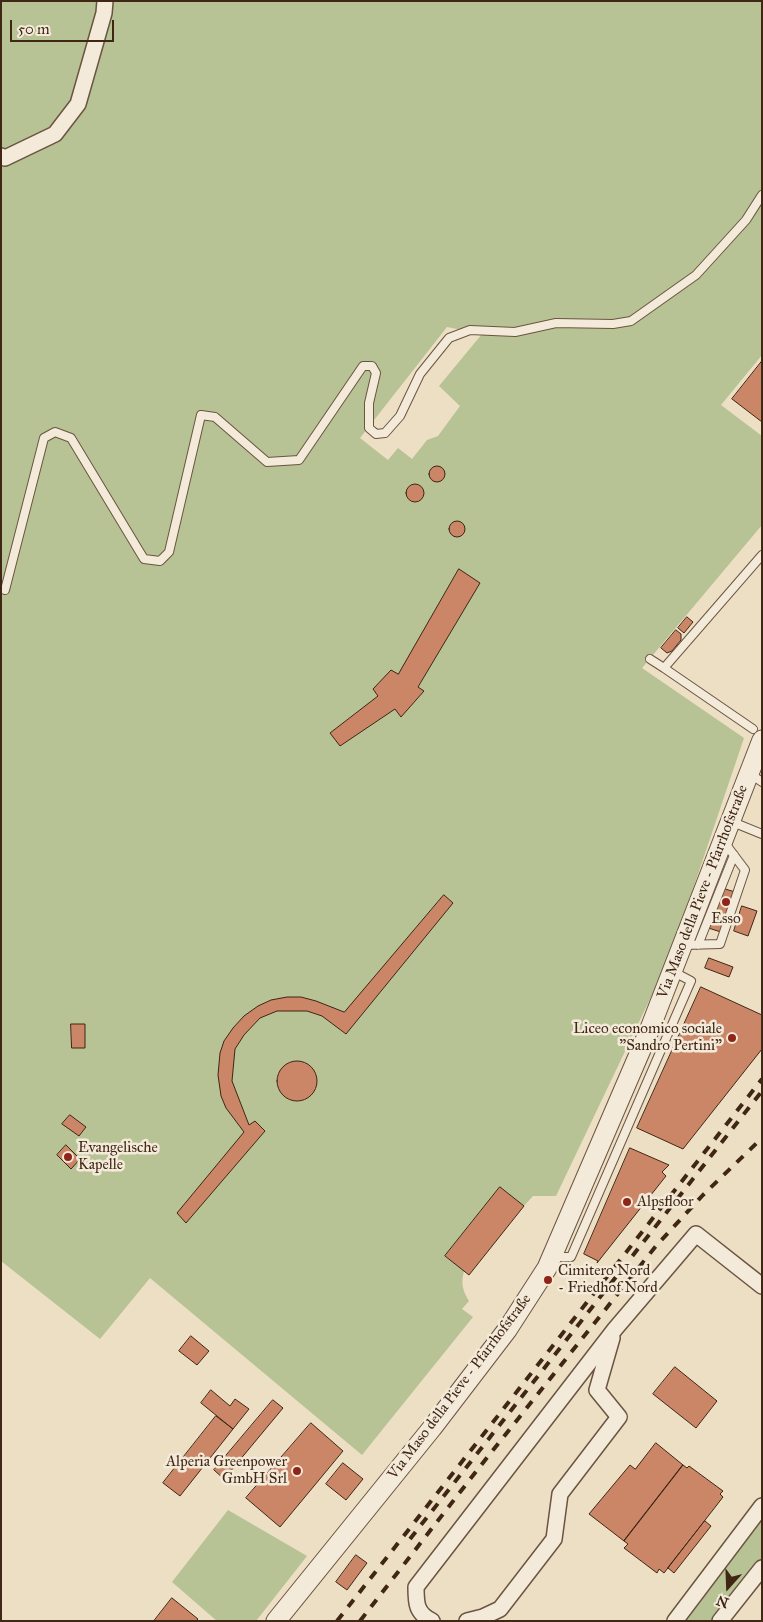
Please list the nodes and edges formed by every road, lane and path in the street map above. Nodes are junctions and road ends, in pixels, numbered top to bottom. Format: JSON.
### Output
{"nodes":[{"id":1,"x":105,"y":1,"type":"edge"},
{"id":2,"x":1,"y":156,"type":"edge"},
{"id":3,"x":762,"y":196,"type":"edge"},
{"id":4,"x":762,"y":555,"type":"edge"},
{"id":5,"x":5,"y":590,"type":"dead end"},
{"id":6,"x":650,"y":659,"type":"dead end"},
{"id":7,"x":664,"y":668,"type":"junction"},
{"id":8,"x":757,"y":735,"type":"edge"},
{"id":9,"x":755,"y":777,"type":"edge"},
{"id":10,"x":730,"y":821,"type":"junction"},
{"id":11,"x":762,"y":834,"type":"edge"},
{"id":12,"x":728,"y":848,"type":"junction"},
{"id":13,"x":690,"y":945,"type":"junction"},
{"id":14,"x":762,"y":1286,"type":"edge"},
{"id":15,"x":615,"y":1329,"type":"junction"},
{"id":16,"x":762,"y":1506,"type":"edge"},
{"id":17,"x":762,"y":1568,"type":"edge"},
{"id":18,"x":276,"y":1621,"type":"edge"},
{"id":19,"x":432,"y":1621,"type":"edge"},
{"id":20,"x":467,"y":1621,"type":"edge"},
{"id":21,"x":675,"y":1621,"type":"edge"},
{"id":22,"x":720,"y":1621,"type":"edge"}],
"edges":[{"from":1,"to":2,"type":"street"},
{"from":3,"to":5,"type":"lane"},
{"from":4,"to":7,"type":"lane"},
{"from":6,"to":7,"type":"lane"},
{"from":7,"to":8,"type":"lane"},
{"from":8,"to":9,"type":"street","name":"Via Maso della Pieve - Pfarrhofstraße"},
{"from":9,"to":10,"type":"street","name":"Via Maso della Pieve - Pfarrhofstraße"},
{"from":10,"to":11,"type":"lane"},
{"from":10,"to":12,"type":"street","name":"Via Maso della Pieve - Pfarrhofstraße"},
{"from":12,"to":13,"type":"street","name":"Via Maso della Pieve - Pfarrhofstraße"},
{"from":12,"to":13,"type":"lane"},
{"from":13,"to":18,"type":"street","name":"Via Maso della Pieve - Pfarrhofstraße"},
{"from":14,"to":15,"type":"street"},
{"from":15,"to":19,"type":"street"},
{"from":15,"to":20,"type":"street"},
{"from":16,"to":21,"type":"street"},
{"from":17,"to":22,"type":"street"}]}
